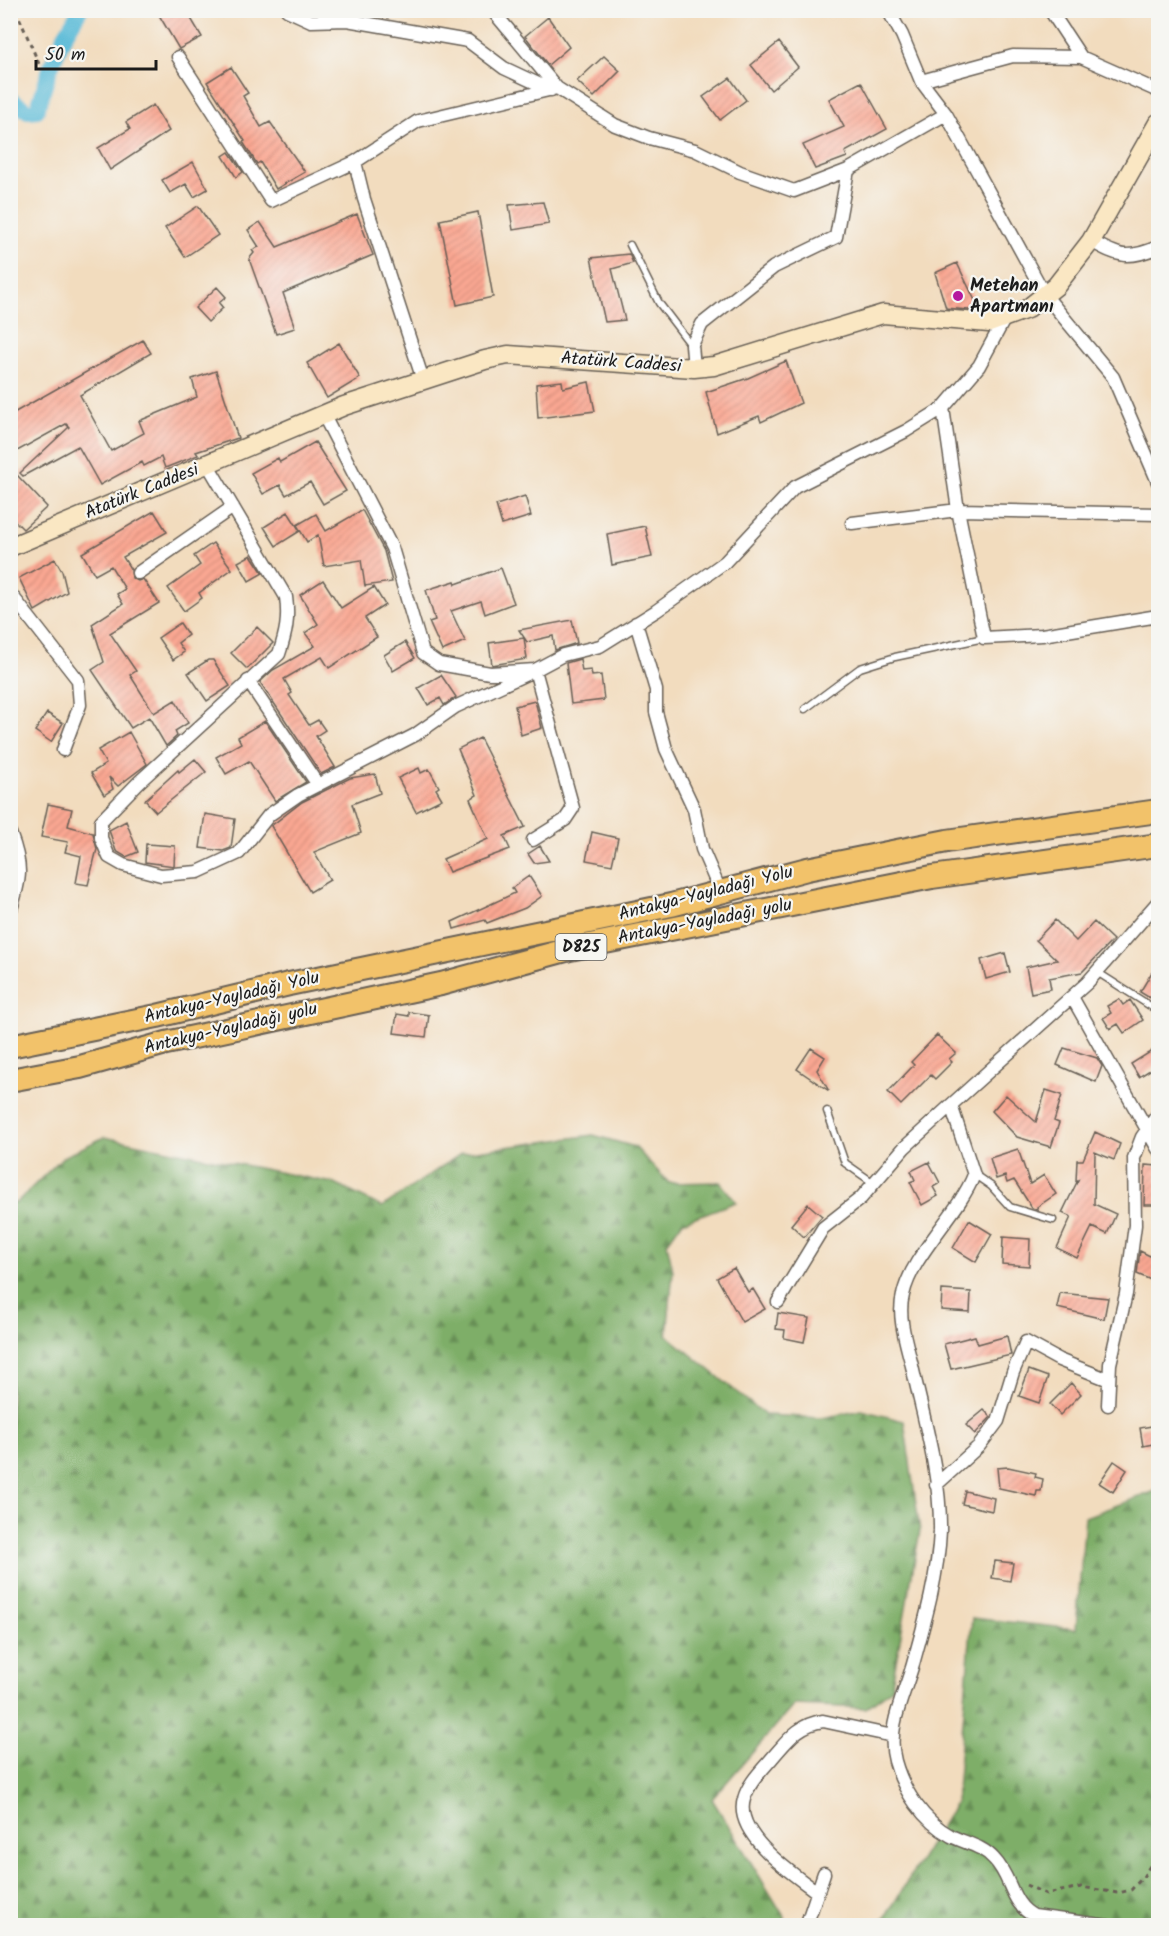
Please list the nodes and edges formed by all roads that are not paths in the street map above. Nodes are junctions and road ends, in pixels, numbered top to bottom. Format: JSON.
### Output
{"nodes":[{"id":1,"x":287,"y":10,"type":"edge"},
{"id":2,"x":492,"y":10,"type":"edge"},
{"id":3,"x":888,"y":10,"type":"edge"},
{"id":4,"x":1050,"y":10,"type":"edge"},
{"id":5,"x":178,"y":57,"type":"dead end"},
{"id":6,"x":1081,"y":57,"type":"junction"},
{"id":7,"x":921,"y":81,"type":"junction"},
{"id":8,"x":554,"y":89,"type":"junction"},
{"id":9,"x":1158,"y":91,"type":"edge"},
{"id":10,"x":946,"y":114,"type":"junction"},
{"id":11,"x":1158,"y":123,"type":"edge"},
{"id":12,"x":355,"y":162,"type":"junction"},
{"id":13,"x":848,"y":170,"type":"junction"},
{"id":14,"x":1090,"y":241,"type":"junction"},
{"id":15,"x":630,"y":245,"type":"dead end"},
{"id":16,"x":1158,"y":247,"type":"edge"},
{"id":17,"x":1045,"y":295,"type":"junction"},
{"id":18,"x":1006,"y":316,"type":"junction"},
{"id":19,"x":692,"y":345,"type":"junction"},
{"id":20,"x":694,"y":368,"type":"junction"},
{"id":21,"x":423,"y":380,"type":"junction"},
{"id":22,"x":943,"y":408,"type":"junction"},
{"id":23,"x":323,"y":414,"type":"junction"},
{"id":24,"x":208,"y":465,"type":"junction"},
{"id":25,"x":1158,"y":482,"type":"edge"},
{"id":26,"x":233,"y":507,"type":"junction"},
{"id":27,"x":958,"y":510,"type":"junction"},
{"id":28,"x":1158,"y":514,"type":"edge"},
{"id":29,"x":852,"y":523,"type":"dead end"},
{"id":30,"x":10,"y":547,"type":"edge"},
{"id":31,"x":138,"y":573,"type":"dead end"},
{"id":32,"x":10,"y":593,"type":"edge"},
{"id":33,"x":1158,"y":616,"type":"edge"},
{"id":34,"x":636,"y":623,"type":"junction"},
{"id":35,"x":984,"y":638,"type":"junction"},
{"id":36,"x":535,"y":670,"type":"junction"},
{"id":37,"x":248,"y":681,"type":"junction"},
{"id":38,"x":805,"y":709,"type":"dead end"},
{"id":39,"x":63,"y":750,"type":"dead end"},
{"id":40,"x":318,"y":785,"type":"junction"},
{"id":41,"x":1158,"y":811,"type":"edge"},
{"id":42,"x":10,"y":833,"type":"edge"},
{"id":43,"x":533,"y":840,"type":"dead end"},
{"id":44,"x":1158,"y":845,"type":"edge"},
{"id":45,"x":721,"y":893,"type":"junction"},
{"id":46,"x":1158,"y":902,"type":"edge"},
{"id":47,"x":10,"y":912,"type":"edge"},
{"id":48,"x":1097,"y":972,"type":"junction"},
{"id":49,"x":1072,"y":997,"type":"junction"},
{"id":50,"x":1155,"y":1009,"type":"dead end"},
{"id":51,"x":10,"y":1046,"type":"edge"},
{"id":52,"x":10,"y":1080,"type":"edge"},
{"id":53,"x":951,"y":1105,"type":"junction"},
{"id":54,"x":827,"y":1111,"type":"dead end"},
{"id":55,"x":1158,"y":1114,"type":"edge"},
{"id":56,"x":1147,"y":1129,"type":"junction"},
{"id":57,"x":1158,"y":1149,"type":"edge"},
{"id":58,"x":974,"y":1175,"type":"junction"},
{"id":59,"x":875,"y":1184,"type":"junction"},
{"id":60,"x":1053,"y":1220,"type":"dead end"},
{"id":61,"x":778,"y":1302,"type":"dead end"},
{"id":62,"x":1109,"y":1380,"type":"junction"},
{"id":63,"x":1108,"y":1405,"type":"dead end"},
{"id":64,"x":936,"y":1485,"type":"junction"},
{"id":65,"x":892,"y":1736,"type":"junction"},
{"id":66,"x":824,"y":1873,"type":"dead end"},
{"id":67,"x":818,"y":1892,"type":"junction"},
{"id":68,"x":806,"y":1926,"type":"edge"},
{"id":69,"x":1108,"y":1926,"type":"edge"}],
"edges":[{"from":1,"to":8,"type":"street"},
{"from":2,"to":8,"type":"street"},
{"from":3,"to":7,"type":"street"},
{"from":4,"to":6,"type":"street"},
{"from":5,"to":12,"type":"street"},
{"from":6,"to":7,"type":"street"},
{"from":6,"to":9,"type":"street"},
{"from":7,"to":10,"type":"street"},
{"from":8,"to":12,"type":"street"},
{"from":8,"to":13,"type":"street"},
{"from":10,"to":13,"type":"street"},
{"from":10,"to":17,"type":"street"},
{"from":11,"to":14,"type":"main road","name":"Atatürk Caddesi"},
{"from":12,"to":21,"type":"street"},
{"from":13,"to":19,"type":"street"},
{"from":14,"to":16,"type":"street"},
{"from":14,"to":17,"type":"main road","name":"Atatürk Caddesi"},
{"from":15,"to":19,"type":"lane"},
{"from":17,"to":18,"type":"main road","name":"Atatürk Caddesi"},
{"from":17,"to":25,"type":"street"},
{"from":18,"to":20,"type":"main road","name":"Atatürk Caddesi"},
{"from":18,"to":22,"type":"street"},
{"from":19,"to":20,"type":"street"},
{"from":20,"to":21,"type":"main road","name":"Atatürk Caddesi"},
{"from":21,"to":23,"type":"main road","name":"Atatürk Caddesi"},
{"from":22,"to":27,"type":"street"},
{"from":22,"to":34,"type":"street"},
{"from":23,"to":24,"type":"main road","name":"Atatürk Caddesi"},
{"from":23,"to":36,"type":"street"},
{"from":24,"to":26,"type":"street"},
{"from":24,"to":30,"type":"main road","name":"Atatürk Caddesi"},
{"from":26,"to":31,"type":"street"},
{"from":26,"to":37,"type":"street"},
{"from":27,"to":28,"type":"street"},
{"from":27,"to":29,"type":"street"},
{"from":27,"to":35,"type":"street"},
{"from":32,"to":39,"type":"street"},
{"from":33,"to":35,"type":"street"},
{"from":34,"to":36,"type":"street"},
{"from":34,"to":45,"type":"street"},
{"from":35,"to":38,"type":"lane"},
{"from":36,"to":40,"type":"street"},
{"from":36,"to":43,"type":"street"},
{"from":37,"to":40,"type":"street"},
{"from":37,"to":40,"type":"street"},
{"from":41,"to":45,"type":"highway","name":"Antakya-Yayladağı Yolu","number":"D825"},
{"from":42,"to":47,"type":"street"},
{"from":44,"to":52,"type":"highway","name":"Antakya-Yayladağı yolu","number":"D825"},
{"from":45,"to":51,"type":"highway","name":"Antakya-Yayladağı Yolu","number":"D825"},
{"from":46,"to":48,"type":"street"},
{"from":48,"to":49,"type":"street"},
{"from":48,"to":50,"type":"lane"},
{"from":49,"to":53,"type":"street"},
{"from":49,"to":56,"type":"street"},
{"from":53,"to":58,"type":"street"},
{"from":53,"to":59,"type":"street"},
{"from":54,"to":59,"type":"lane"},
{"from":55,"to":56,"type":"street"},
{"from":56,"to":57,"type":"street"},
{"from":56,"to":62,"type":"street"},
{"from":58,"to":60,"type":"lane"},
{"from":58,"to":64,"type":"street"},
{"from":59,"to":61,"type":"street"},
{"from":62,"to":63,"type":"street"},
{"from":62,"to":64,"type":"street"},
{"from":64,"to":65,"type":"street"},
{"from":65,"to":67,"type":"street"},
{"from":65,"to":69,"type":"street"},
{"from":66,"to":67,"type":"street"},
{"from":67,"to":68,"type":"street"}]}
